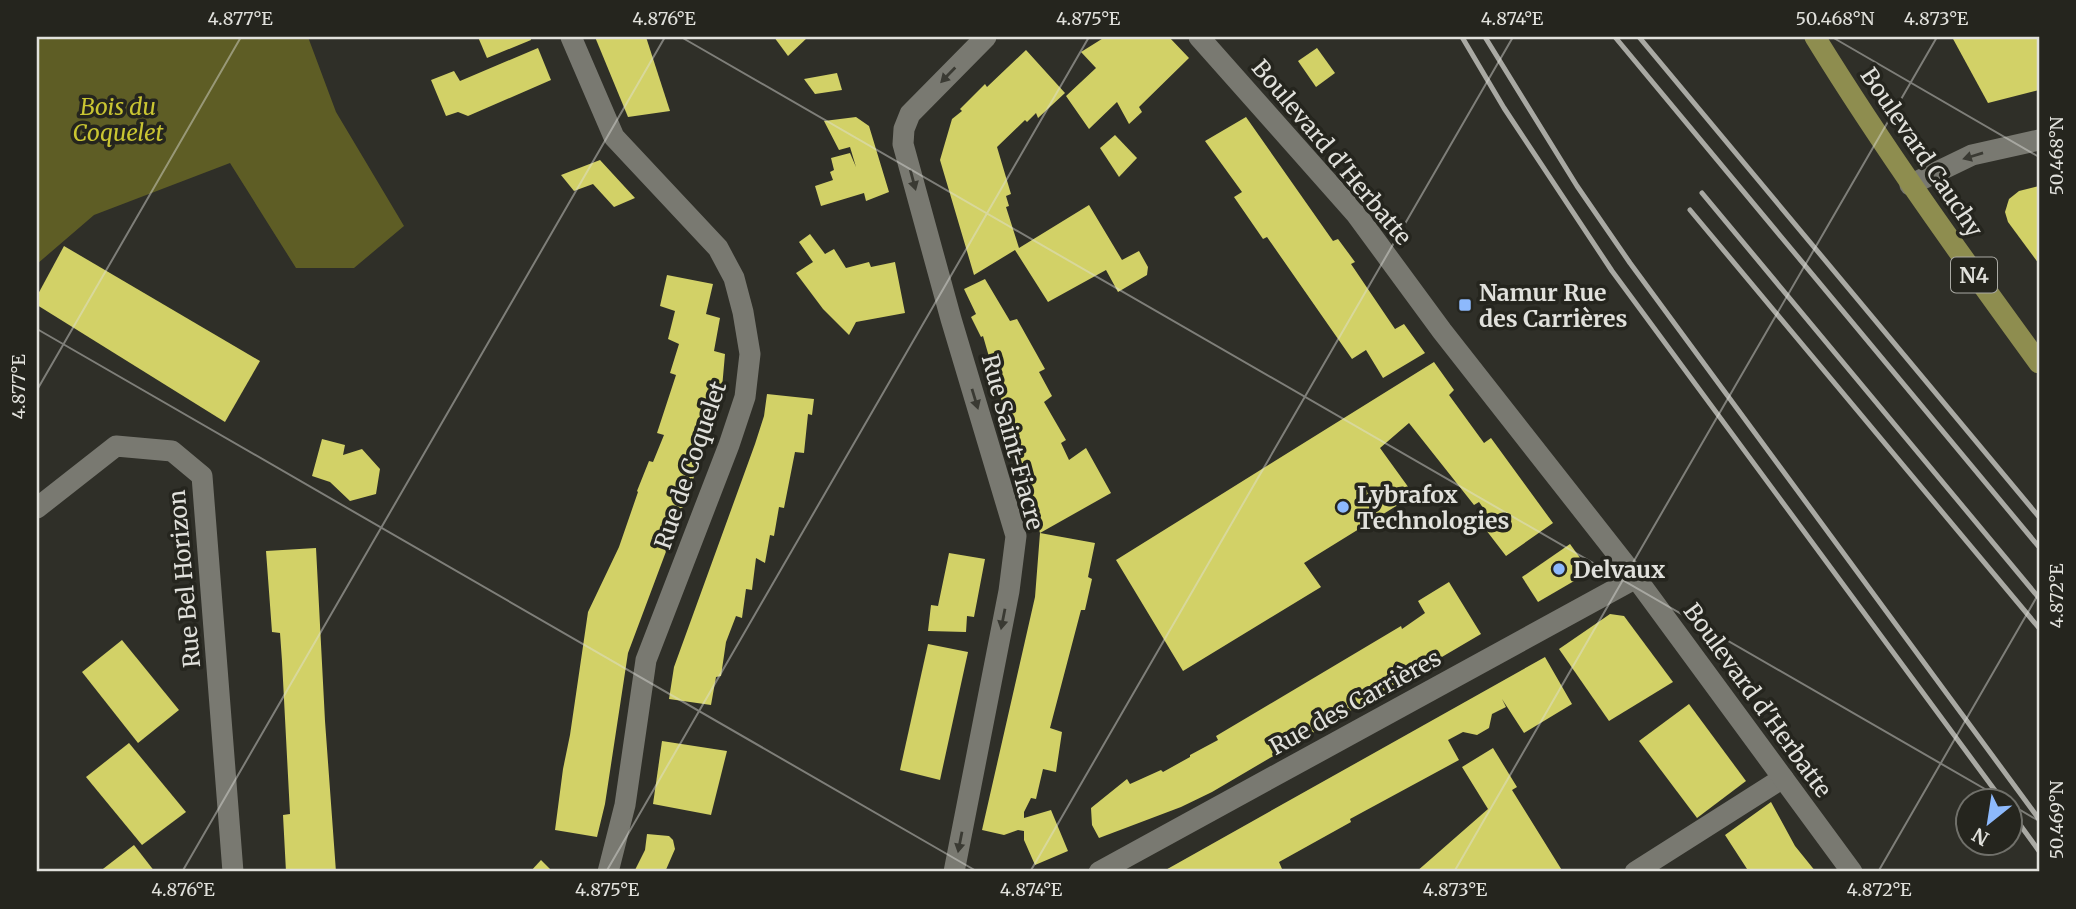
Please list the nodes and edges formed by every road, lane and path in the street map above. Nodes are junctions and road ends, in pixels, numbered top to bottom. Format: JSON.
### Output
{"nodes":[{"id":1,"x":571,"y":37,"type":"edge"},
{"id":2,"x":986,"y":37,"type":"edge"},
{"id":3,"x":1199,"y":37,"type":"edge"},
{"id":4,"x":1815,"y":37,"type":"edge"},
{"id":5,"x":2039,"y":140,"type":"edge"},
{"id":6,"x":1910,"y":185,"type":"junction"},
{"id":7,"x":2039,"y":363,"type":"edge"},
{"id":8,"x":37,"y":508,"type":"edge"},
{"id":9,"x":1636,"y":578,"type":"junction"},
{"id":10,"x":1783,"y":778,"type":"junction"},
{"id":11,"x":233,"y":872,"type":"edge"},
{"id":12,"x":608,"y":872,"type":"edge"},
{"id":13,"x":954,"y":872,"type":"edge"},
{"id":14,"x":1100,"y":872,"type":"edge"},
{"id":15,"x":1635,"y":872,"type":"edge"},
{"id":16,"x":1852,"y":872,"type":"edge"}],
"edges":[{"from":1,"to":12,"type":"street","name":"Rue de Coquelet"},
{"from":2,"to":13,"type":"street","name":"Rue Saint-Fiacre","one_way":true},
{"from":3,"to":9,"type":"street","name":"Boulevard d'Herbatte"},
{"from":4,"to":6,"type":"main road","name":"Boulevard Cauchy","number":"N4"},
{"from":5,"to":6,"type":"street","one_way":true},
{"from":6,"to":7,"type":"main road","name":"Boulevard Cauchy","number":"N4"},
{"from":8,"to":11,"type":"street","name":"Rue Bel Horizon"},
{"from":9,"to":10,"type":"street","name":"Boulevard d'Herbatte"},
{"from":9,"to":14,"type":"street","name":"Rue des Carrières"},
{"from":10,"to":15,"type":"street"},
{"from":10,"to":16,"type":"street","name":"Boulevard d'Herbatte"}]}
